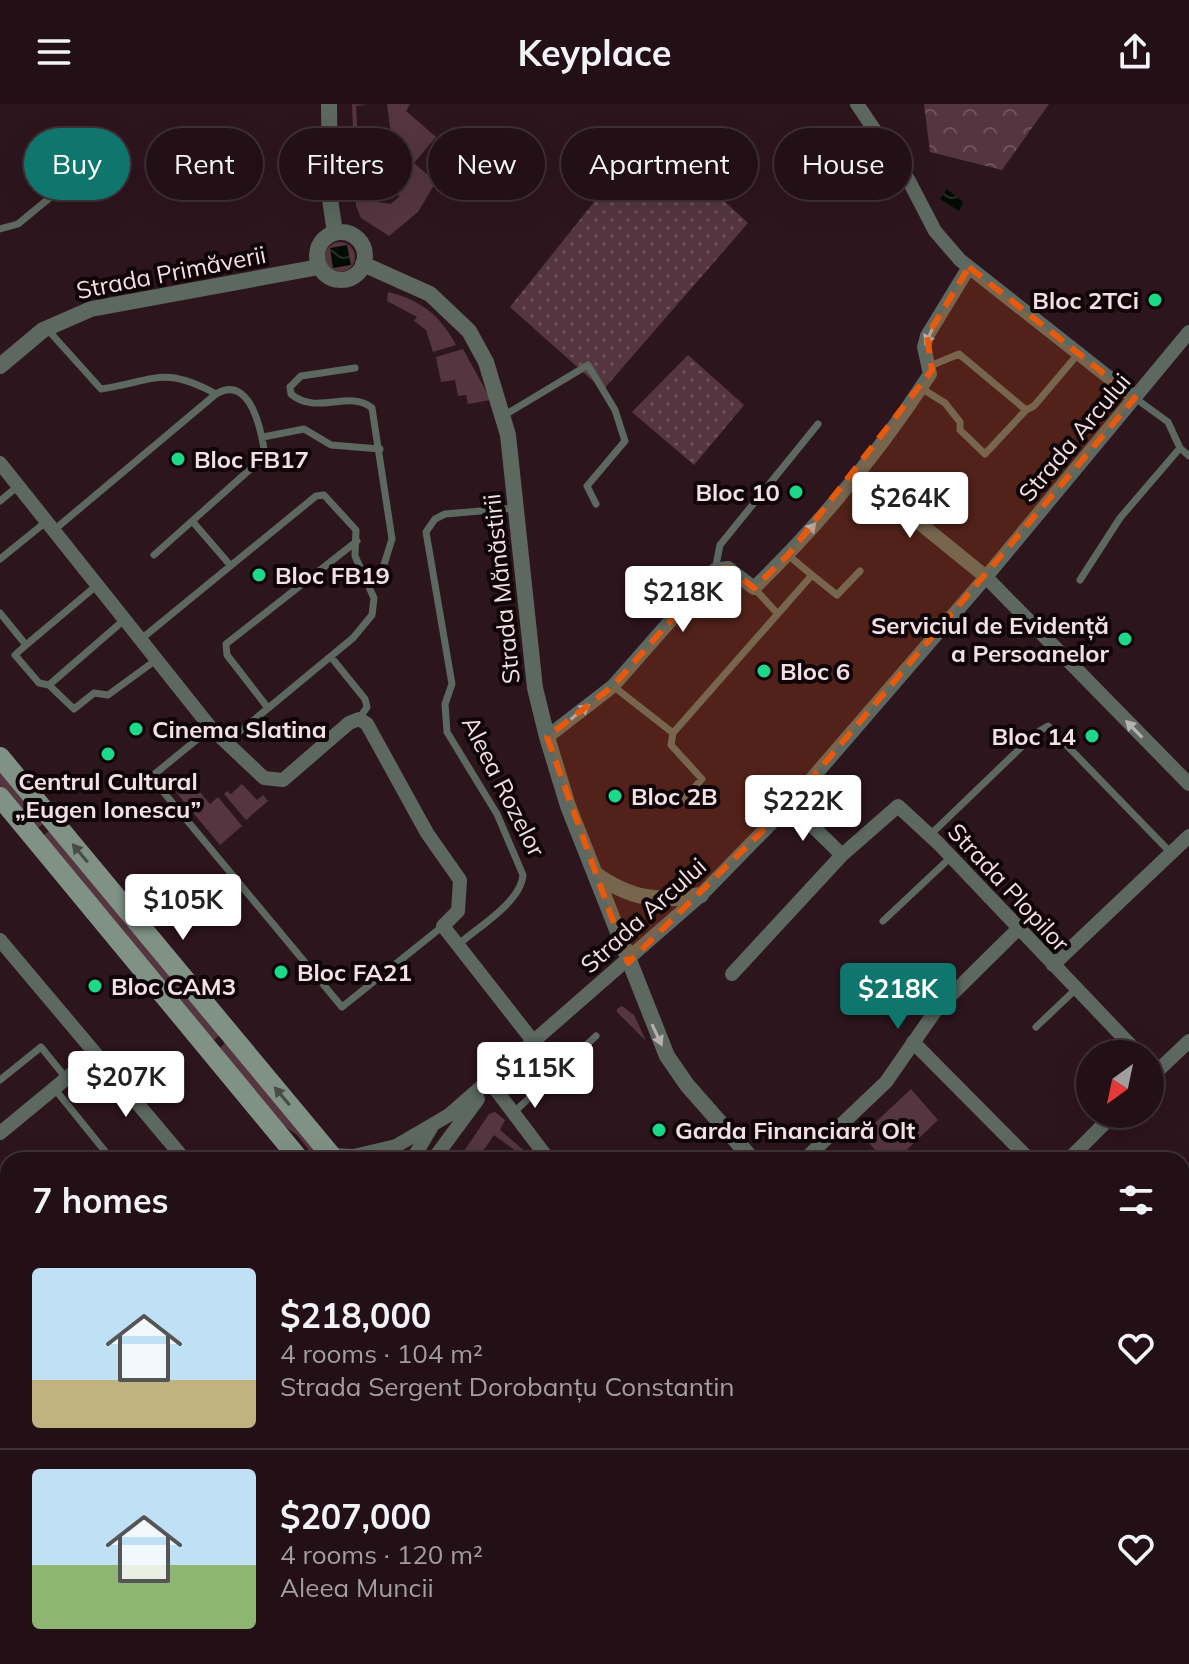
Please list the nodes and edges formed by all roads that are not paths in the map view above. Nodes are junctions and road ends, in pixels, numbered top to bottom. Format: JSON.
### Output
{"nodes":[{"id":1,"x":329,"y":104,"type":"edge"},
{"id":2,"x":857,"y":104,"type":"edge"},
{"id":3,"x":329,"y":128,"type":"edge"},
{"id":4,"x":47,"y":200,"type":"edge"},
{"id":5,"x":332,"y":200,"type":"edge"},
{"id":6,"x":0,"y":229,"type":"edge"},
{"id":7,"x":335,"y":233,"type":"junction"},
{"id":8,"x":363,"y":264,"type":"junction"},
{"id":9,"x":319,"y":267,"type":"junction"},
{"id":10,"x":969,"y":267,"type":"junction"},
{"id":11,"x":47,"y":328,"type":"junction"},
{"id":12,"x":1189,"y":332,"type":"edge"},
{"id":13,"x":1078,"y":354,"type":"junction"},
{"id":14,"x":0,"y":366,"type":"edge"},
{"id":15,"x":930,"y":366,"type":"junction"},
{"id":16,"x":355,"y":368,"type":"dead end"},
{"id":17,"x":921,"y":388,"type":"junction"},
{"id":18,"x":216,"y":394,"type":"junction"},
{"id":19,"x":1135,"y":398,"type":"junction"},
{"id":20,"x":1026,"y":410,"type":"junction"},
{"id":21,"x":503,"y":416,"type":"junction"},
{"id":22,"x":818,"y":424,"type":"dead end"},
{"id":23,"x":263,"y":437,"type":"junction"},
{"id":24,"x":1180,"y":448,"type":"junction"},
{"id":25,"x":380,"y":449,"type":"junction"},
{"id":26,"x":1189,"y":456,"type":"edge"},
{"id":27,"x":0,"y":463,"type":"edge"},
{"id":28,"x":858,"y":473,"type":"junction"},
{"id":29,"x":18,"y":486,"type":"junction"},
{"id":30,"x":0,"y":501,"type":"edge"},
{"id":31,"x":596,"y":504,"type":"dead end"},
{"id":32,"x":517,"y":508,"type":"junction"},
{"id":33,"x":193,"y":522,"type":"junction"},
{"id":34,"x":50,"y":526,"type":"junction"},
{"id":35,"x":358,"y":540,"type":"junction"},
{"id":36,"x":154,"y":555,"type":"dead end"},
{"id":37,"x":788,"y":555,"type":"junction"},
{"id":38,"x":0,"y":559,"type":"edge"},
{"id":39,"x":230,"y":565,"type":"junction"},
{"id":40,"x":715,"y":570,"type":"junction"},
{"id":41,"x":860,"y":571,"type":"dead end"},
{"id":42,"x":812,"y":575,"type":"junction"},
{"id":43,"x":986,"y":577,"type":"junction"},
{"id":44,"x":1080,"y":580,"type":"dead end"},
{"id":45,"x":369,"y":585,"type":"junction"},
{"id":46,"x":96,"y":586,"type":"junction"},
{"id":47,"x":754,"y":588,"type":"junction"},
{"id":48,"x":0,"y":613,"type":"edge"},
{"id":49,"x":777,"y":613,"type":"junction"},
{"id":50,"x":124,"y":620,"type":"junction"},
{"id":51,"x":140,"y":640,"type":"junction"},
{"id":52,"x":26,"y":645,"type":"junction"},
{"id":53,"x":331,"y":657,"type":"junction"},
{"id":54,"x":156,"y":660,"type":"junction"},
{"id":55,"x":49,"y":685,"type":"junction"},
{"id":56,"x":613,"y":686,"type":"junction"},
{"id":57,"x":268,"y":708,"type":"junction"},
{"id":58,"x":359,"y":719,"type":"junction"},
{"id":59,"x":211,"y":728,"type":"junction"},
{"id":60,"x":673,"y":733,"type":"junction"},
{"id":61,"x":547,"y":737,"type":"junction"},
{"id":62,"x":226,"y":743,"type":"junction"},
{"id":63,"x":0,"y":757,"type":"edge"},
{"id":64,"x":1189,"y":784,"type":"edge"},
{"id":65,"x":0,"y":797,"type":"edge"},
{"id":66,"x":683,"y":800,"type":"dead end"},
{"id":67,"x":790,"y":804,"type":"junction"},
{"id":68,"x":930,"y":835,"type":"junction"},
{"id":69,"x":1189,"y":836,"type":"edge"},
{"id":70,"x":1171,"y":853,"type":"junction"},
{"id":71,"x":842,"y":855,"type":"junction"},
{"id":72,"x":951,"y":856,"type":"junction"},
{"id":73,"x":595,"y":874,"type":"junction"},
{"id":74,"x":701,"y":895,"type":"junction"},
{"id":75,"x":883,"y":921,"type":"dead end"},
{"id":76,"x":443,"y":926,"type":"junction"},
{"id":77,"x":1018,"y":929,"type":"junction"},
{"id":78,"x":0,"y":940,"type":"edge"},
{"id":79,"x":459,"y":944,"type":"junction"},
{"id":80,"x":628,"y":963,"type":"junction"},
{"id":81,"x":1053,"y":965,"type":"junction"},
{"id":82,"x":732,"y":974,"type":"dead end"},
{"id":83,"x":1076,"y":989,"type":"junction"},
{"id":84,"x":1036,"y":1027,"type":"dead end"},
{"id":85,"x":596,"y":1036,"type":"dead end"},
{"id":86,"x":1125,"y":1040,"type":"edge"},
{"id":87,"x":533,"y":1041,"type":"junction"},
{"id":88,"x":913,"y":1042,"type":"junction"},
{"id":89,"x":1186,"y":1049,"type":"edge"},
{"id":90,"x":96,"y":1054,"type":"junction"},
{"id":91,"x":1164,"y":1064,"type":"edge"},
{"id":92,"x":66,"y":1078,"type":"junction"},
{"id":93,"x":0,"y":1080,"type":"edge"},
{"id":94,"x":490,"y":1082,"type":"junction"},
{"id":95,"x":53,"y":1088,"type":"junction"},
{"id":96,"x":513,"y":1113,"type":"junction"},
{"id":97,"x":431,"y":1127,"type":"junction"},
{"id":98,"x":1100,"y":1128,"type":"edge"},
{"id":99,"x":0,"y":1133,"type":"edge"},
{"id":100,"x":106,"y":1152,"type":"edge"},
{"id":101,"x":178,"y":1152,"type":"edge"},
{"id":102,"x":293,"y":1152,"type":"edge"},
{"id":103,"x":329,"y":1152,"type":"edge"},
{"id":104,"x":375,"y":1152,"type":"edge"},
{"id":105,"x":417,"y":1152,"type":"edge"},
{"id":106,"x":439,"y":1152,"type":"edge"},
{"id":107,"x":543,"y":1152,"type":"edge"},
{"id":108,"x":746,"y":1152,"type":"edge"},
{"id":109,"x":812,"y":1152,"type":"edge"},
{"id":110,"x":1022,"y":1152,"type":"edge"},
{"id":111,"x":1076,"y":1152,"type":"edge"}],
"edges":[{"from":1,"to":3,"type":"street"},
{"from":2,"to":10,"type":"street"},
{"from":4,"to":6,"type":"lane"},
{"from":5,"to":7,"type":"street"},
{"from":7,"to":8,"type":"street"},
{"from":7,"to":9,"type":"street"},
{"from":8,"to":9,"type":"street","name":"Strada Primăverii"},
{"from":8,"to":21,"type":"street","name":"Strada Mănăstirii"},
{"from":9,"to":11,"type":"street","name":"Strada Primăverii"},
{"from":10,"to":13,"type":"street"},
{"from":10,"to":15,"type":"street","one_way":true},
{"from":11,"to":14,"type":"street","name":"Strada Primăverii"},
{"from":11,"to":18,"type":"lane"},
{"from":12,"to":19,"type":"street","name":"Strada Arcului"},
{"from":13,"to":19,"type":"street"},
{"from":13,"to":20,"type":"lane"},
{"from":15,"to":17,"type":"street"},
{"from":15,"to":20,"type":"lane"},
{"from":16,"to":25,"type":"lane"},
{"from":17,"to":20,"type":"lane"},
{"from":17,"to":28,"type":"street"},
{"from":18,"to":23,"type":"lane"},
{"from":18,"to":34,"type":"lane"},
{"from":19,"to":24,"type":"lane"},
{"from":19,"to":43,"type":"street","name":"Strada Arcului"},
{"from":21,"to":31,"type":"lane"},
{"from":21,"to":32,"type":"street","name":"Strada Mănăstirii"},
{"from":22,"to":40,"type":"lane"},
{"from":23,"to":25,"type":"lane"},
{"from":23,"to":33,"type":"lane"},
{"from":24,"to":26,"type":"lane"},
{"from":24,"to":44,"type":"lane"},
{"from":25,"to":45,"type":"lane"},
{"from":27,"to":29,"type":"street"},
{"from":37,"to":28,"type":"street","one_way":true},
{"from":28,"to":43,"type":"street"},
{"from":29,"to":30,"type":"lane"},
{"from":29,"to":34,"type":"street"},
{"from":32,"to":61,"type":"street","name":"Strada Mănăstirii"},
{"from":32,"to":79,"type":"lane","name":"Aleea Rozelor"},
{"from":33,"to":36,"type":"lane"},
{"from":33,"to":39,"type":"lane"},
{"from":34,"to":38,"type":"lane"},
{"from":34,"to":46,"type":"street"},
{"from":35,"to":39,"type":"lane"},
{"from":35,"to":45,"type":"lane"},
{"from":35,"to":57,"type":"lane"},
{"from":37,"to":42,"type":"lane"},
{"from":37,"to":47,"type":"street"},
{"from":39,"to":51,"type":"lane"},
{"from":40,"to":47,"type":"street"},
{"from":40,"to":56,"type":"street"},
{"from":41,"to":42,"type":"lane"},
{"from":42,"to":49,"type":"lane"},
{"from":64,"to":43,"type":"street","one_way":true},
{"from":43,"to":67,"type":"street","name":"Strada Arcului"},
{"from":45,"to":53,"type":"lane"},
{"from":46,"to":50,"type":"street"},
{"from":46,"to":52,"type":"lane"},
{"from":47,"to":49,"type":"lane"},
{"from":48,"to":52,"type":"lane"},
{"from":49,"to":60,"type":"lane"},
{"from":50,"to":51,"type":"street"},
{"from":50,"to":55,"type":"lane"},
{"from":51,"to":54,"type":"street"},
{"from":52,"to":55,"type":"lane"},
{"from":53,"to":57,"type":"lane"},
{"from":53,"to":58,"type":"lane"},
{"from":54,"to":55,"type":"lane"},
{"from":54,"to":59,"type":"street"},
{"from":56,"to":60,"type":"lane"},
{"from":61,"to":56,"type":"street","one_way":true},
{"from":57,"to":62,"type":"lane"},
{"from":58,"to":62,"type":"street"},
{"from":58,"to":76,"type":"street"},
{"from":59,"to":62,"type":"street"},
{"from":59,"to":76,"type":"lane"},
{"from":60,"to":66,"type":"lane"},
{"from":61,"to":73,"type":"street","name":"Strada Mănăstirii"},
{"from":103,"to":63,"type":"main road","one_way":true},
{"from":65,"to":102,"type":"main road"},
{"from":67,"to":71,"type":"street"},
{"from":67,"to":74,"type":"street","name":"Strada Arcului"},
{"from":68,"to":70,"type":"lane"},
{"from":68,"to":71,"type":"street","name":"Strada Plopilor"},
{"from":68,"to":72,"type":"street","name":"Strada Plopilor"},
{"from":69,"to":70,"type":"street"},
{"from":70,"to":81,"type":"street"},
{"from":71,"to":82,"type":"street","name":"Strada Plopilor"},
{"from":72,"to":75,"type":"lane"},
{"from":72,"to":77,"type":"street","name":"Strada Plopilor"},
{"from":73,"to":74,"type":"street"},
{"from":73,"to":80,"type":"street","name":"Strada Mănăstirii"},
{"from":74,"to":80,"type":"street","name":"Strada Arcului"},
{"from":76,"to":79,"type":"street"},
{"from":77,"to":81,"type":"street","name":"Strada Plopilor"},
{"from":77,"to":88,"type":"street"},
{"from":78,"to":90,"type":"street"},
{"from":79,"to":87,"type":"street"},
{"from":80,"to":87,"type":"street","name":"Strada Arcului"},
{"from":80,"to":108,"type":"street","name":"Strada Mănăstirii","one_way":true},
{"from":81,"to":83,"type":"street","name":"Strada Plopilor"},
{"from":83,"to":84,"type":"lane"},
{"from":83,"to":86,"type":"street","name":"Strada Plopilor"},
{"from":85,"to":96,"type":"lane"},
{"from":87,"to":94,"type":"street","name":"Strada Arcului"},
{"from":88,"to":109,"type":"street"},
{"from":88,"to":110,"type":"street"},
{"from":89,"to":91,"type":"street"},
{"from":90,"to":92,"type":"street"},
{"from":90,"to":101,"type":"street"},
{"from":92,"to":93,"type":"lane"},
{"from":92,"to":95,"type":"street"},
{"from":94,"to":96,"type":"street"},
{"from":94,"to":97,"type":"street","name":"Strada Arcului"},
{"from":94,"to":106,"type":"street","name":"Strada Arcului"},
{"from":95,"to":99,"type":"street"},
{"from":95,"to":100,"type":"lane"},
{"from":96,"to":107,"type":"street"},
{"from":97,"to":104,"type":"street","name":"Strada Arcului"},
{"from":97,"to":105,"type":"street","name":"Strada Arcului"},
{"from":98,"to":111,"type":"street"}]}
